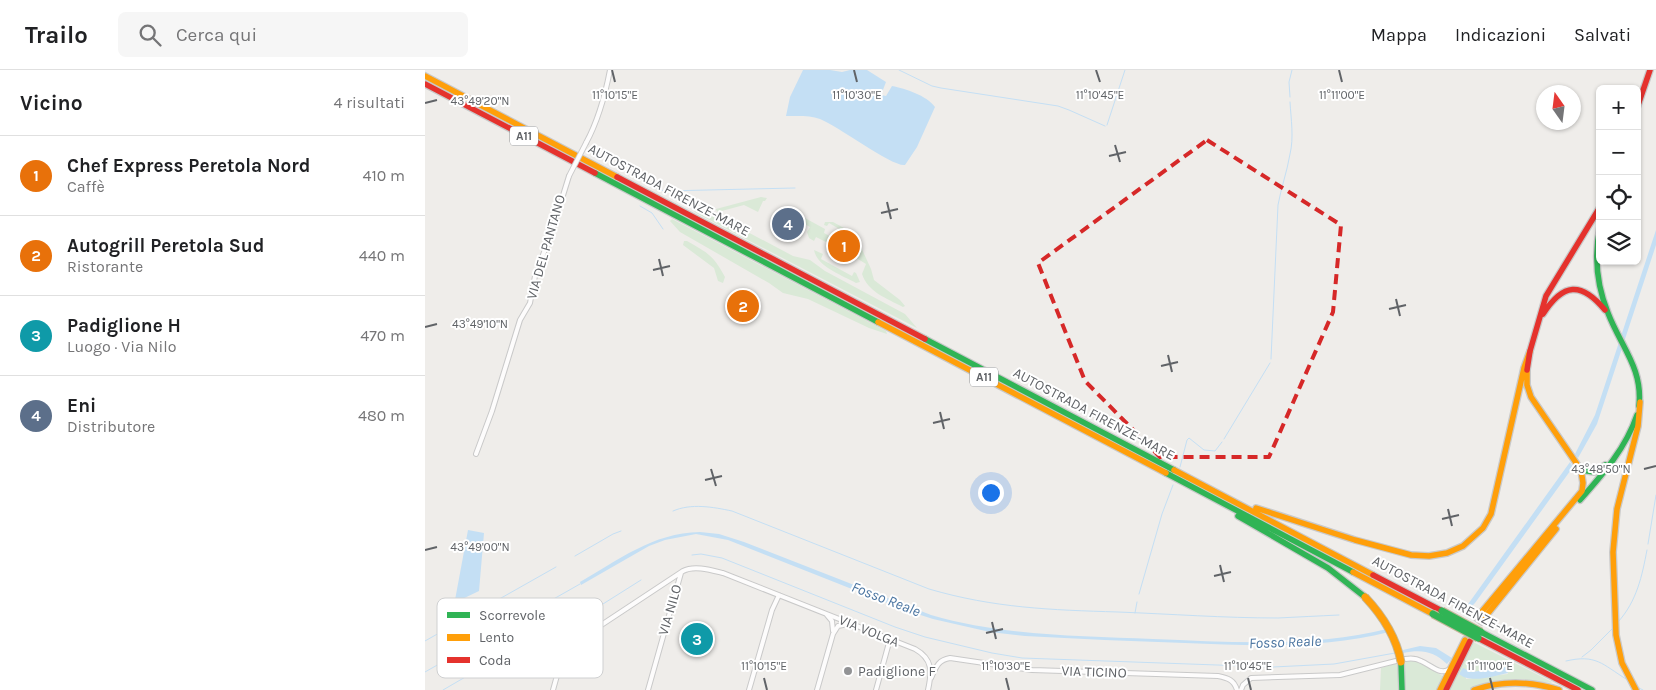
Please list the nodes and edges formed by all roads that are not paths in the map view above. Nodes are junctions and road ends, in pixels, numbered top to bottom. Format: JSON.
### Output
{"nodes":[{"id":1,"x":610,"y":70,"type":"edge"},
{"id":2,"x":1650,"y":70,"type":"edge"},
{"id":3,"x":425,"y":76,"type":"edge"},
{"id":4,"x":425,"y":84,"type":"edge"},
{"id":5,"x":1641,"y":96,"type":"edge"},
{"id":6,"x":1596,"y":213,"type":"edge"},
{"id":7,"x":1597,"y":265,"type":"edge"},
{"id":8,"x":1608,"y":314,"type":"junction"},
{"id":9,"x":1537,"y":324,"type":"junction"},
{"id":10,"x":1530,"y":351,"type":"junction"},
{"id":11,"x":1640,"y":402,"type":"junction"},
{"id":12,"x":1618,"y":451,"type":"junction"},
{"id":13,"x":476,"y":454,"type":"dead end"},
{"id":14,"x":1581,"y":470,"type":"junction"},
{"id":15,"x":1171,"y":472,"type":"junction"},
{"id":16,"x":681,"y":573,"type":"junction"},
{"id":17,"x":779,"y":595,"type":"junction"},
{"id":18,"x":825,"y":613,"type":"junction"},
{"id":19,"x":853,"y":624,"type":"junction"},
{"id":20,"x":603,"y":625,"type":"edge"},
{"id":21,"x":833,"y":634,"type":"junction"},
{"id":22,"x":1480,"y":635,"type":"junction"},
{"id":23,"x":890,"y":639,"type":"junction"},
{"id":24,"x":1401,"y":661,"type":"junction"},
{"id":25,"x":1452,"y":667,"type":"junction"},
{"id":26,"x":929,"y":682,"type":"junction"},
{"id":27,"x":648,"y":690,"type":"edge"},
{"id":28,"x":749,"y":690,"type":"edge"},
{"id":29,"x":817,"y":690,"type":"edge"},
{"id":30,"x":876,"y":690,"type":"edge"},
{"id":31,"x":927,"y":690,"type":"edge"},
{"id":32,"x":1237,"y":690,"type":"edge"},
{"id":33,"x":1241,"y":690,"type":"edge"},
{"id":34,"x":1403,"y":690,"type":"edge"},
{"id":35,"x":1440,"y":690,"type":"edge"},
{"id":36,"x":1445,"y":690,"type":"edge"},
{"id":37,"x":1474,"y":690,"type":"edge"},
{"id":38,"x":1559,"y":690,"type":"edge"},
{"id":39,"x":1578,"y":690,"type":"edge"},
{"id":40,"x":1593,"y":690,"type":"edge"},
{"id":41,"x":1636,"y":690,"type":"edge"}],
"edges":[{"from":1,"to":13,"type":"street","name":"VIA DEL PANTANO","bridge":true},
{"from":2,"to":5,"type":"main road"},
{"from":3,"to":15,"type":"main road","name":"AUTOSTRADA FIRENZE-MARE","number":"A11"},
{"from":4,"to":15,"type":"main road","name":"AUTOSTRADA FIRENZE-MARE","number":"A11"},
{"from":6,"to":9,"type":"main road"},
{"from":7,"to":8,"type":"main road"},
{"from":8,"to":9,"type":"main road"},
{"from":8,"to":11,"type":"main road"},
{"from":9,"to":10,"type":"main road"},
{"from":10,"to":14,"type":"main road"},
{"from":10,"to":15,"type":"main road"},
{"from":11,"to":12,"type":"main road"},
{"from":11,"to":41,"type":"main road"},
{"from":12,"to":14,"type":"main road"},
{"from":12,"to":14,"type":"main road"},
{"from":15,"to":22,"type":"main road","name":"AUTOSTRADA FIRENZE-MARE","number":"A11","bridge":true},
{"from":15,"to":22,"type":"main road","name":"AUTOSTRADA FIRENZE-MARE","number":"A11","bridge":true},
{"from":15,"to":24,"type":"main road","bridge":true},
{"from":16,"to":17,"type":"street","name":"VIA NILO"},
{"from":16,"to":20,"type":"street"},
{"from":16,"to":27,"type":"street","name":"VIA NILO"},
{"from":17,"to":18,"type":"street","name":"VIA VOLGA"},
{"from":17,"to":28,"type":"street"},
{"from":18,"to":19,"type":"street","name":"VIA VOLGA"},
{"from":18,"to":21,"type":"street"},
{"from":19,"to":21,"type":"street"},
{"from":19,"to":23,"type":"street","name":"VIA VOLGA"},
{"from":21,"to":29,"type":"street"},
{"from":22,"to":39,"type":"main road","name":"AUTOSTRADA FIRENZE-MARE","number":"A11"},
{"from":22,"to":40,"type":"main road","name":"AUTOSTRADA FIRENZE-MARE","number":"A11"},
{"from":23,"to":26,"type":"street","name":"VIA VOLGA"},
{"from":23,"to":30,"type":"street"},
{"from":24,"to":25,"type":"street"},
{"from":24,"to":33,"type":"street"},
{"from":24,"to":34,"type":"main road"},
{"from":25,"to":35,"type":"main road"},
{"from":25,"to":36,"type":"main road"},
{"from":26,"to":31,"type":"street","name":"VIA VOLGA"},
{"from":26,"to":32,"type":"street","name":"VIA TICINO"},
{"from":37,"to":38,"type":"main road"}]}
